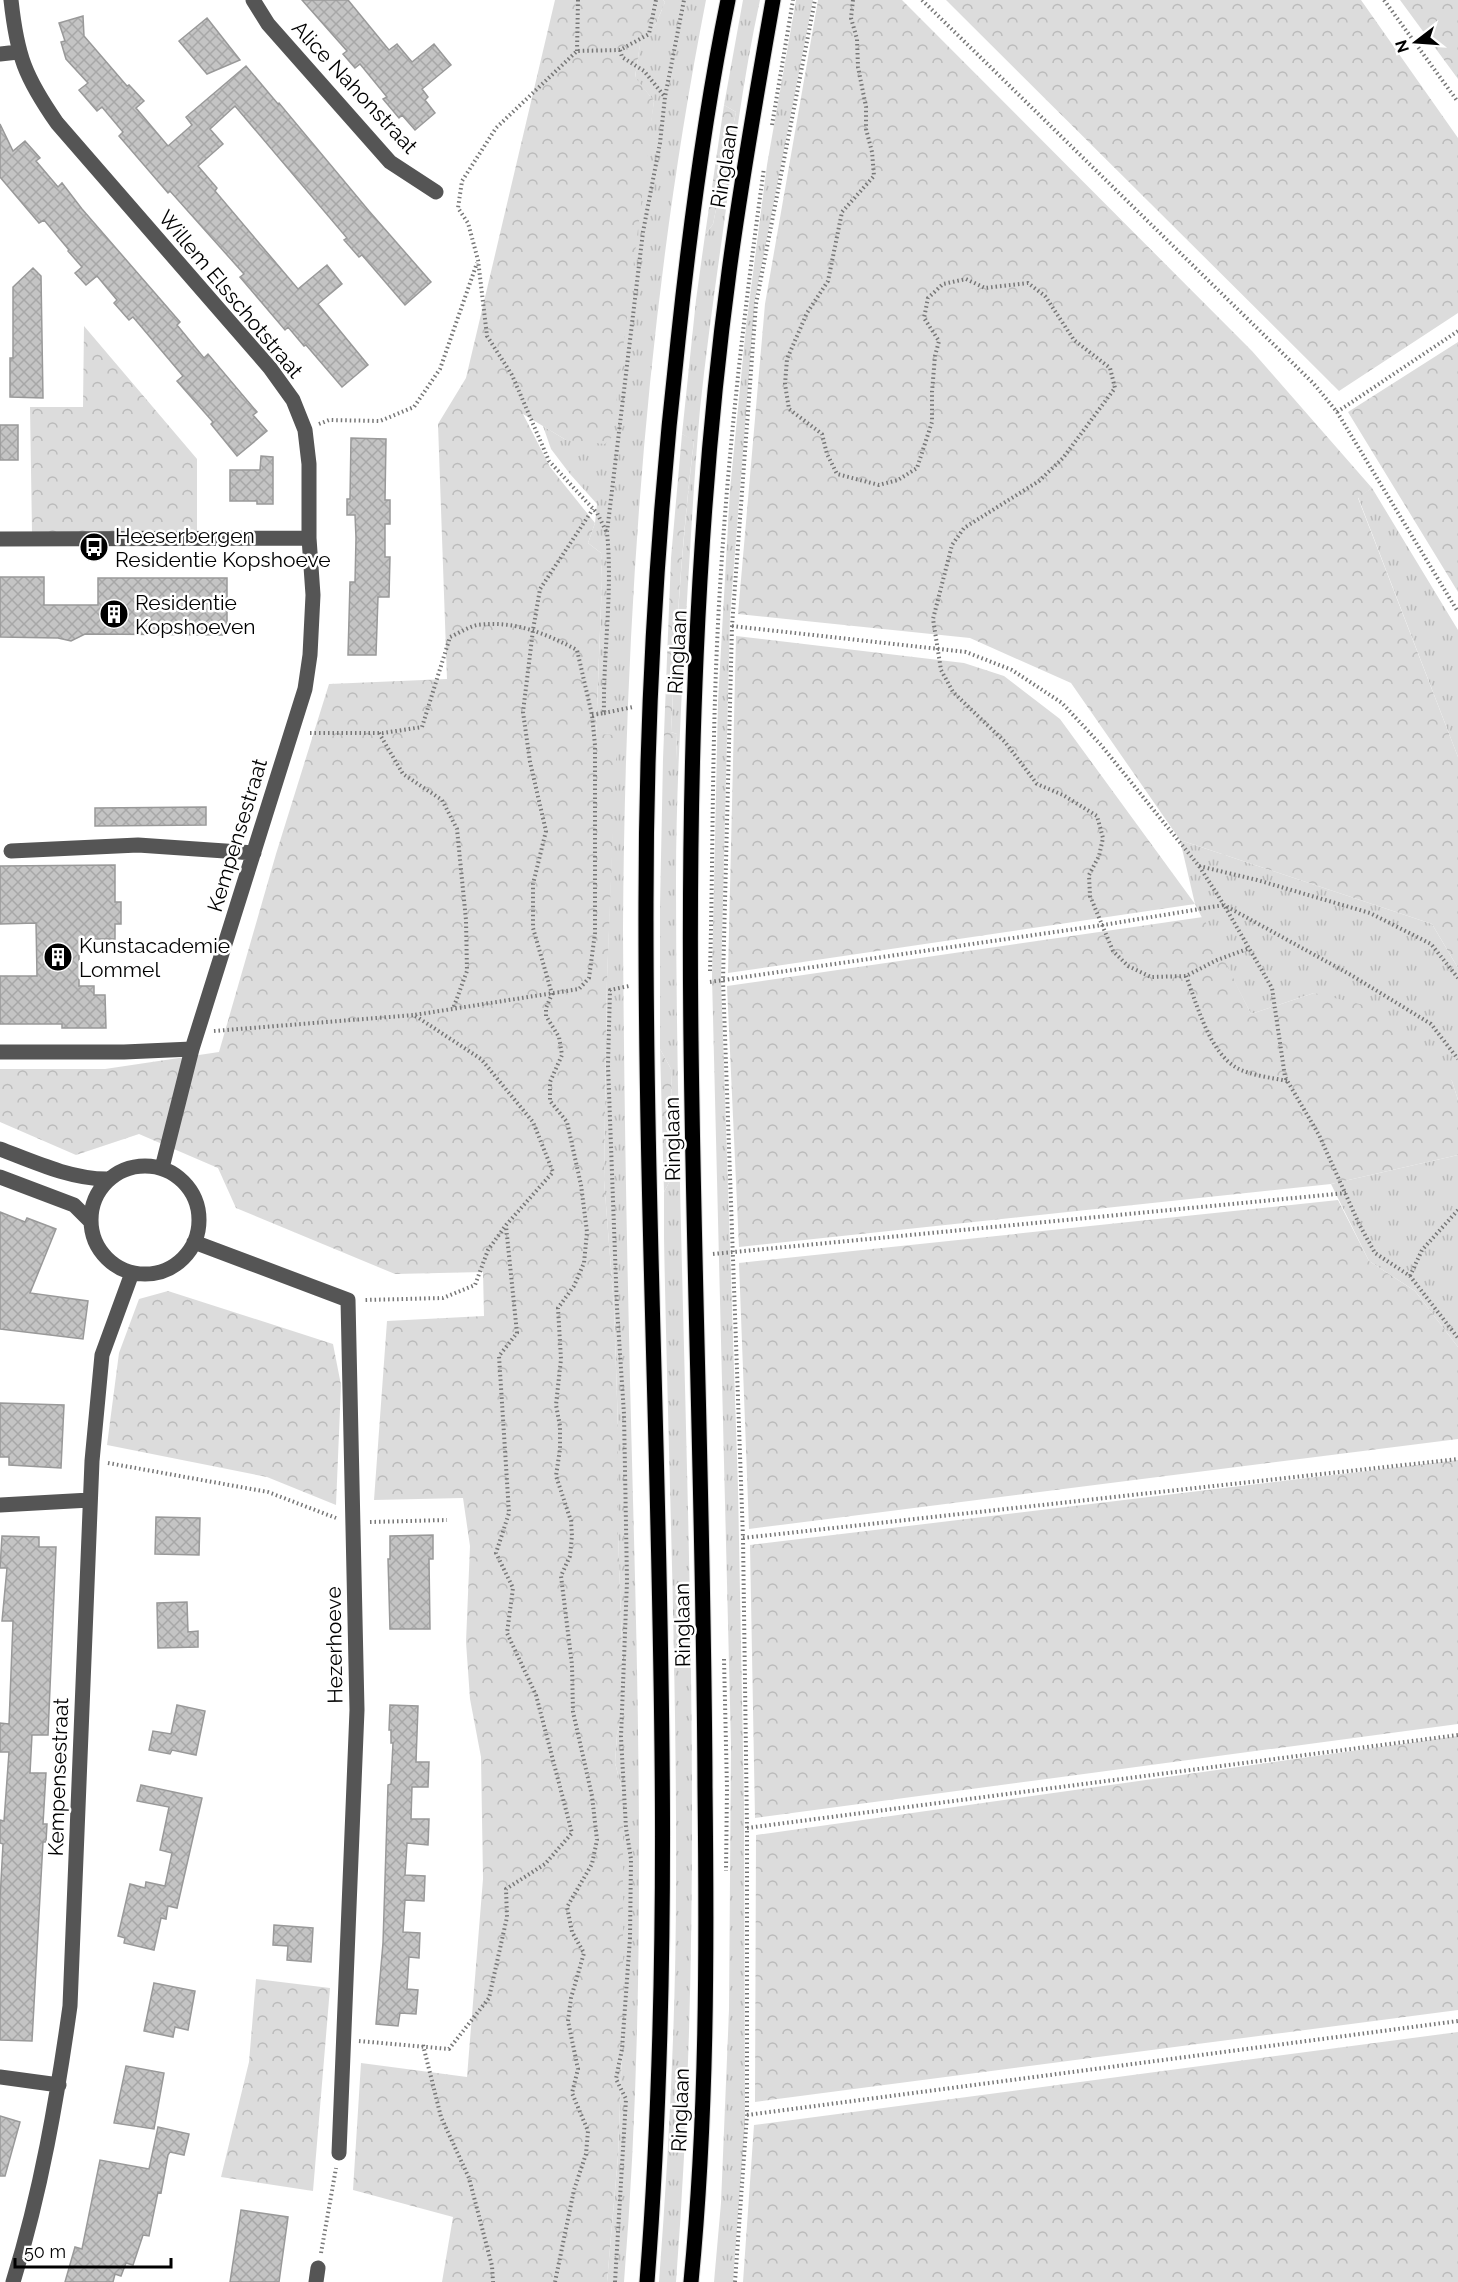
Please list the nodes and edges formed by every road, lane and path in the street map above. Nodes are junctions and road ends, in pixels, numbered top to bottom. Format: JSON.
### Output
{"nodes":[{"id":1,"x":11,"y":0,"type":"edge"},
{"id":2,"x":253,"y":0,"type":"edge"},
{"id":3,"x":578,"y":0,"type":"edge"},
{"id":4,"x":656,"y":0,"type":"edge"},
{"id":5,"x":684,"y":0,"type":"edge"},
{"id":6,"x":728,"y":0,"type":"edge"},
{"id":7,"x":773,"y":0,"type":"edge"},
{"id":8,"x":793,"y":0,"type":"edge"},
{"id":9,"x":815,"y":0,"type":"edge"},
{"id":10,"x":853,"y":0,"type":"edge"},
{"id":11,"x":922,"y":0,"type":"edge"},
{"id":12,"x":1384,"y":0,"type":"edge"},
{"id":13,"x":620,"y":50,"type":"junction"},
{"id":14,"x":577,"y":51,"type":"junction"},
{"id":15,"x":18,"y":52,"type":"junction"},
{"id":16,"x":0,"y":54,"type":"edge"},
{"id":17,"x":665,"y":97,"type":"junction"},
{"id":18,"x":1458,"y":102,"type":"edge"},
{"id":19,"x":770,"y":134,"type":"dead end"},
{"id":20,"x":766,"y":157,"type":"dead end"},
{"id":21,"x":436,"y":192,"type":"dead end"},
{"id":22,"x":478,"y":260,"type":"junction"},
{"id":23,"x":1458,"y":331,"type":"edge"},
{"id":24,"x":1337,"y":412,"type":"junction"},
{"id":25,"x":305,"y":430,"type":"junction"},
{"id":26,"x":593,"y":509,"type":"junction"},
{"id":27,"x":607,"y":532,"type":"junction"},
{"id":28,"x":309,"y":538,"type":"junction"},
{"id":29,"x":0,"y":539,"type":"edge"},
{"id":30,"x":1458,"y":612,"type":"edge"},
{"id":31,"x":732,"y":626,"type":"junction"},
{"id":32,"x":533,"y":630,"type":"junction"},
{"id":33,"x":936,"y":649,"type":"junction"},
{"id":34,"x":305,"y":689,"type":"joint"},
{"id":35,"x":634,"y":706,"type":"dead end"},
{"id":36,"x":604,"y":713,"type":"junction"},
{"id":37,"x":592,"y":715,"type":"junction"},
{"id":38,"x":379,"y":733,"type":"junction"},
{"id":39,"x":291,"y":734,"type":"junction"},
{"id":40,"x":11,"y":851,"type":"dead end"},
{"id":41,"x":254,"y":853,"type":"junction"},
{"id":42,"x":1199,"y":866,"type":"junction"},
{"id":43,"x":1224,"y":905,"type":"junction"},
{"id":44,"x":1103,"y":925,"type":"junction"},
{"id":45,"x":1250,"y":948,"type":"junction"},
{"id":46,"x":1186,"y":976,"type":"junction"},
{"id":47,"x":1458,"y":978,"type":"edge"},
{"id":48,"x":723,"y":980,"type":"junction"},
{"id":49,"x":710,"y":982,"type":"junction"},
{"id":50,"x":628,"y":987,"type":"dead end"},
{"id":51,"x":552,"y":994,"type":"junction"},
{"id":52,"x":710,"y":994,"type":"dead end"},
{"id":53,"x":453,"y":1009,"type":"junction"},
{"id":54,"x":414,"y":1015,"type":"junction"},
{"id":55,"x":197,"y":1033,"type":"junction"},
{"id":56,"x":192,"y":1049,"type":"junction"},
{"id":57,"x":0,"y":1052,"type":"edge"},
{"id":58,"x":1458,"y":1059,"type":"edge"},
{"id":59,"x":1288,"y":1081,"type":"junction"},
{"id":60,"x":0,"y":1149,"type":"edge"},
{"id":61,"x":162,"y":1168,"type":"junction"},
{"id":62,"x":0,"y":1177,"type":"edge"},
{"id":63,"x":107,"y":1179,"type":"junction"},
{"id":64,"x":1346,"y":1193,"type":"junction"},
{"id":65,"x":1458,"y":1210,"type":"edge"},
{"id":66,"x":90,"y":1221,"type":"junction"},
{"id":67,"x":506,"y":1225,"type":"junction"},
{"id":68,"x":194,"y":1242,"type":"junction"},
{"id":69,"x":732,"y":1253,"type":"junction"},
{"id":70,"x":714,"y":1266,"type":"dead end"},
{"id":71,"x":132,"y":1273,"type":"junction"},
{"id":72,"x":1410,"y":1276,"type":"junction"},
{"id":73,"x":348,"y":1300,"type":"junction"},
{"id":74,"x":1458,"y":1338,"type":"edge"},
{"id":75,"x":1458,"y":1459,"type":"edge"},
{"id":76,"x":92,"y":1461,"type":"junction"},
{"id":77,"x":90,"y":1500,"type":"junction"},
{"id":78,"x":0,"y":1505,"type":"edge"},
{"id":79,"x":447,"y":1520,"type":"dead end"},
{"id":80,"x":353,"y":1522,"type":"junction"},
{"id":81,"x":743,"y":1538,"type":"junction"},
{"id":82,"x":724,"y":1658,"type":"dead end"},
{"id":83,"x":1458,"y":1736,"type":"edge"},
{"id":84,"x":747,"y":1828,"type":"junction"},
{"id":85,"x":726,"y":1871,"type":"dead end"},
{"id":86,"x":1458,"y":2021,"type":"edge"},
{"id":87,"x":343,"y":2040,"type":"junction"},
{"id":88,"x":423,"y":2045,"type":"junction"},
{"id":89,"x":0,"y":2077,"type":"edge"},
{"id":90,"x":59,"y":2085,"type":"junction"},
{"id":91,"x":747,"y":2115,"type":"junction"},
{"id":92,"x":339,"y":2153,"type":"joint"},
{"id":93,"x":317,"y":2275,"type":"edge"},
{"id":94,"x":13,"y":2282,"type":"edge"},
{"id":95,"x":493,"y":2282,"type":"edge"},
{"id":96,"x":555,"y":2282,"type":"edge"},
{"id":97,"x":615,"y":2282,"type":"edge"},
{"id":98,"x":647,"y":2282,"type":"edge"},
{"id":99,"x":691,"y":2282,"type":"edge"},
{"id":100,"x":735,"y":2282,"type":"edge"}],
"edges":[{"from":1,"to":15,"type":"street","name":"Willem Elsschotstraat"},
{"from":2,"to":21,"type":"street","name":"Alice Nahonstraat"},
{"from":3,"to":14,"type":"path"},
{"from":4,"to":13,"type":"path"},
{"from":5,"to":17,"type":"path"},
{"from":6,"to":98,"type":"main road","name":"Ringlaan"},
{"from":7,"to":99,"type":"main road","name":"Ringlaan"},
{"from":8,"to":19,"type":"path"},
{"from":9,"to":31,"type":"path"},
{"from":10,"to":33,"type":"path"},
{"from":11,"to":24,"type":"path"},
{"from":12,"to":18,"type":"path"},
{"from":13,"to":14,"type":"path"},
{"from":13,"to":17,"type":"path"},
{"from":14,"to":22,"type":"path"},
{"from":15,"to":16,"type":"street"},
{"from":15,"to":25,"type":"street","name":"Willem Elsschotstraat"},
{"from":17,"to":27,"type":"path"},
{"from":20,"to":49,"type":"path"},
{"from":22,"to":25,"type":"path"},
{"from":22,"to":26,"type":"path"},
{"from":23,"to":24,"type":"path"},
{"from":24,"to":30,"type":"path"},
{"from":25,"to":28,"type":"street","name":"Willem Elsschotstraat"},
{"from":26,"to":27,"type":"path"},
{"from":26,"to":32,"type":"path"},
{"from":27,"to":36,"type":"path"},
{"from":28,"to":29,"type":"street"},
{"from":28,"to":34,"type":"street","name":"Willem Elsschotstraat"},
{"from":31,"to":33,"type":"path"},
{"from":31,"to":48,"type":"path"},
{"from":32,"to":37,"type":"path"},
{"from":32,"to":38,"type":"path"},
{"from":32,"to":51,"type":"path"},
{"from":33,"to":42,"type":"path"},
{"from":33,"to":44,"type":"path"},
{"from":34,"to":39,"type":"street","name":"Kempensestraat"},
{"from":35,"to":36,"type":"path"},
{"from":36,"to":37,"type":"path"},
{"from":37,"to":51,"type":"path"},
{"from":38,"to":39,"type":"path"},
{"from":38,"to":53,"type":"path"},
{"from":39,"to":41,"type":"street","name":"Kempensestraat"},
{"from":40,"to":41,"type":"street"},
{"from":41,"to":55,"type":"street","name":"Kempensestraat"},
{"from":42,"to":43,"type":"path"},
{"from":42,"to":47,"type":"path"},
{"from":43,"to":44,"type":"path"},
{"from":43,"to":45,"type":"path"},
{"from":43,"to":58,"type":"path"},
{"from":44,"to":46,"type":"path"},
{"from":44,"to":48,"type":"path"},
{"from":45,"to":46,"type":"path"},
{"from":45,"to":59,"type":"path"},
{"from":46,"to":59,"type":"path"},
{"from":48,"to":49,"type":"path"},
{"from":48,"to":69,"type":"path"},
{"from":49,"to":52,"type":"path"},
{"from":50,"to":97,"type":"path"},
{"from":51,"to":53,"type":"path"},
{"from":51,"to":96,"type":"path"},
{"from":53,"to":54,"type":"path"},
{"from":54,"to":55,"type":"path"},
{"from":54,"to":67,"type":"path"},
{"from":55,"to":56,"type":"street","name":"Kempensestraat"},
{"from":56,"to":57,"type":"street"},
{"from":56,"to":61,"type":"street","name":"Kempensestraat"},
{"from":59,"to":64,"type":"path"},
{"from":60,"to":63,"type":"street"},
{"from":61,"to":63,"type":"street"},
{"from":61,"to":68,"type":"street"},
{"from":62,"to":66,"type":"street"},
{"from":63,"to":66,"type":"street"},
{"from":64,"to":69,"type":"path"},
{"from":64,"to":72,"type":"path"},
{"from":65,"to":72,"type":"path"},
{"from":66,"to":71,"type":"street"},
{"from":67,"to":73,"type":"path"},
{"from":67,"to":88,"type":"path"},
{"from":68,"to":71,"type":"street"},
{"from":68,"to":73,"type":"street"},
{"from":69,"to":70,"type":"path"},
{"from":69,"to":81,"type":"path"},
{"from":71,"to":76,"type":"street","name":"Kempensestraat"},
{"from":72,"to":74,"type":"path"},
{"from":73,"to":80,"type":"street","name":"Hezerhoeve"},
{"from":75,"to":81,"type":"path"},
{"from":76,"to":77,"type":"street","name":"Kempensestraat"},
{"from":76,"to":80,"type":"path"},
{"from":77,"to":78,"type":"street"},
{"from":77,"to":90,"type":"street","name":"Kempensestraat"},
{"from":79,"to":80,"type":"path"},
{"from":80,"to":87,"type":"street","name":"Hezerhoeve"},
{"from":81,"to":84,"type":"path"},
{"from":82,"to":85,"type":"path"},
{"from":83,"to":84,"type":"path"},
{"from":84,"to":91,"type":"path"},
{"from":86,"to":91,"type":"path"},
{"from":87,"to":88,"type":"path"},
{"from":87,"to":92,"type":"street","name":"Hezerhoeve"},
{"from":88,"to":95,"type":"path"},
{"from":89,"to":90,"type":"street"},
{"from":90,"to":94,"type":"street","name":"Kempensestraat"},
{"from":91,"to":100,"type":"path"},
{"from":92,"to":93,"type":"path"}]}
